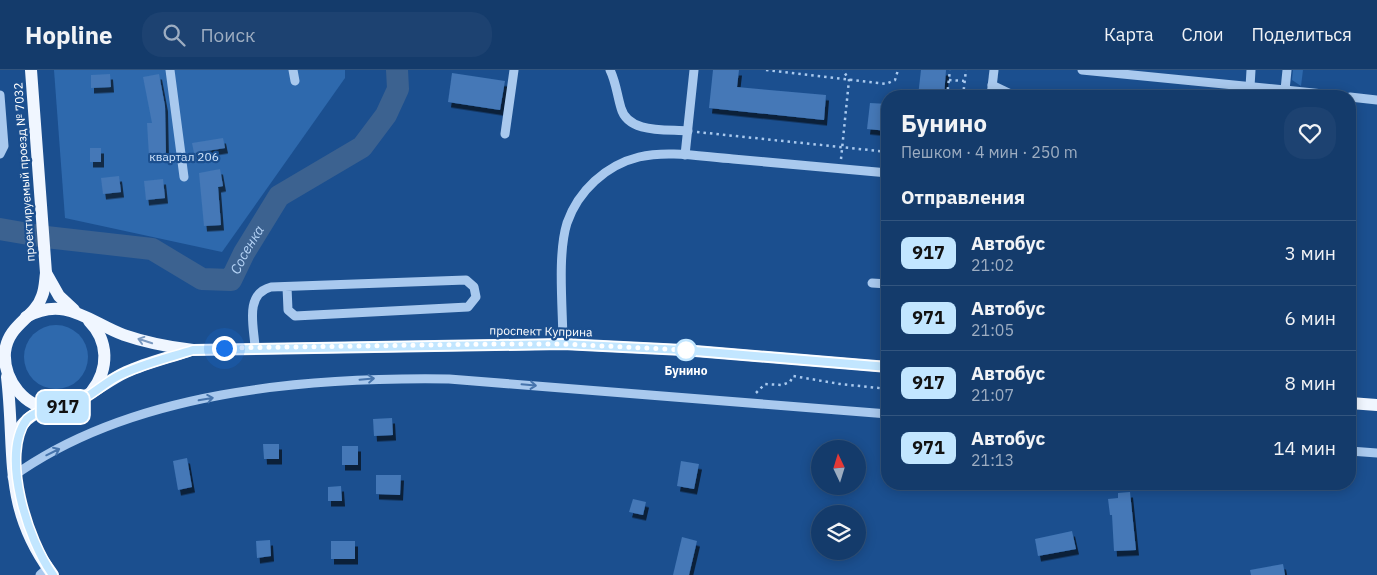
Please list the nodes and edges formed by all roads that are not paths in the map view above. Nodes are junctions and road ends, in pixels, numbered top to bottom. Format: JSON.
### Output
{"nodes":[{"id":1,"x":31,"y":70,"type":"edge"},
{"id":2,"x":170,"y":70,"type":"edge"},
{"id":3,"x":293,"y":70,"type":"edge"},
{"id":4,"x":514,"y":70,"type":"edge"},
{"id":5,"x":610,"y":70,"type":"edge"},
{"id":6,"x":694,"y":70,"type":"edge"},
{"id":7,"x":994,"y":70,"type":"edge"},
{"id":8,"x":1082,"y":70,"type":"edge"},
{"id":9,"x":1251,"y":70,"type":"edge"},
{"id":10,"x":1287,"y":70,"type":"edge"},
{"id":11,"x":295,"y":81,"type":"dead end"},
{"id":12,"x":992,"y":86,"type":"junction"},
{"id":13,"x":1250,"y":87,"type":"junction"},
{"id":14,"x":992,"y":90,"type":"edge"},
{"id":15,"x":1001,"y":90,"type":"edge"},
{"id":16,"x":1285,"y":90,"type":"joint"},
{"id":17,"x":0,"y":95,"type":"edge"},
{"id":18,"x":1356,"y":98,"type":"edge"},
{"id":19,"x":1377,"y":100,"type":"edge"},
{"id":20,"x":688,"y":131,"type":"junction"},
{"id":21,"x":504,"y":134,"type":"dead end"},
{"id":22,"x":2,"y":150,"type":"edge"},
{"id":23,"x":685,"y":155,"type":"junction"},
{"id":24,"x":881,"y":172,"type":"edge"},
{"id":25,"x":184,"y":177,"type":"dead end"},
{"id":26,"x":46,"y":273,"type":"junction"},
{"id":27,"x":872,"y":283,"type":"dead end"},
{"id":28,"x":881,"y":284,"type":"edge"},
{"id":29,"x":287,"y":287,"type":"junction"},
{"id":30,"x":81,"y":315,"type":"junction"},
{"id":31,"x":26,"y":316,"type":"junction"},
{"id":32,"x":563,"y":344,"type":"junction"},
{"id":33,"x":255,"y":347,"type":"junction"},
{"id":34,"x":193,"y":350,"type":"junction"},
{"id":35,"x":5,"y":362,"type":"junction"},
{"id":36,"x":881,"y":366,"type":"edge"},
{"id":37,"x":84,"y":398,"type":"junction"},
{"id":38,"x":1356,"y":403,"type":"edge"},
{"id":39,"x":1377,"y":405,"type":"edge"},
{"id":40,"x":54,"y":408,"type":"junction"},
{"id":41,"x":881,"y":413,"type":"edge"},
{"id":42,"x":11,"y":444,"type":"junction"},
{"id":43,"x":1356,"y":451,"type":"edge"},
{"id":44,"x":1377,"y":453,"type":"edge"},
{"id":45,"x":12,"y":477,"type":"junction"},
{"id":46,"x":47,"y":573,"type":"edge"}],
"edges":[{"from":1,"to":26,"type":"main road","name":"проектируемый проезд № 7032"},
{"from":2,"to":25,"type":"street"},
{"from":3,"to":11,"type":"street"},
{"from":4,"to":21,"type":"street"},
{"from":5,"to":20,"type":"street"},
{"from":6,"to":20,"type":"street"},
{"from":7,"to":12,"type":"street"},
{"from":8,"to":13,"type":"street"},
{"from":9,"to":13,"type":"street"},
{"from":10,"to":16,"type":"street"},
{"from":12,"to":14,"type":"street"},
{"from":12,"to":15,"type":"street"},
{"from":13,"to":16,"type":"street"},
{"from":17,"to":22,"type":"street"},
{"from":18,"to":19,"type":"street"},
{"from":20,"to":23,"type":"street"},
{"from":23,"to":24,"type":"street"},
{"from":23,"to":32,"type":"street"},
{"from":26,"to":30,"type":"main road","name":"проспект Куприна"},
{"from":26,"to":31,"type":"main road"},
{"from":27,"to":28,"type":"street"},
{"from":29,"to":29,"type":"street"},
{"from":29,"to":33,"type":"street"},
{"from":30,"to":31,"type":"main road","name":"проспект Куприна"},
{"from":34,"to":30,"type":"main road","name":"проспект Куприна","one_way":true},
{"from":30,"to":37,"type":"main road","name":"проспект Куприна"},
{"from":31,"to":35,"type":"main road"},
{"from":32,"to":33,"type":"main road","name":"проспект Куприна"},
{"from":32,"to":36,"type":"main road","name":"проспект Куприна"},
{"from":33,"to":34,"type":"main road","name":"проспект Куприна"},
{"from":34,"to":37,"type":"main road","name":"проспект Куприна"},
{"from":35,"to":40,"type":"main road"},
{"from":35,"to":42,"type":"main road"},
{"from":37,"to":40,"type":"main road","name":"проспект Куприна"},
{"from":38,"to":39,"type":"main road"},
{"from":40,"to":42,"type":"main road","name":"проспект Куприна"},
{"from":45,"to":41,"type":"street","one_way":true},
{"from":42,"to":45,"type":"main road"},
{"from":43,"to":44,"type":"street"},
{"from":45,"to":46,"type":"main road"}]}
